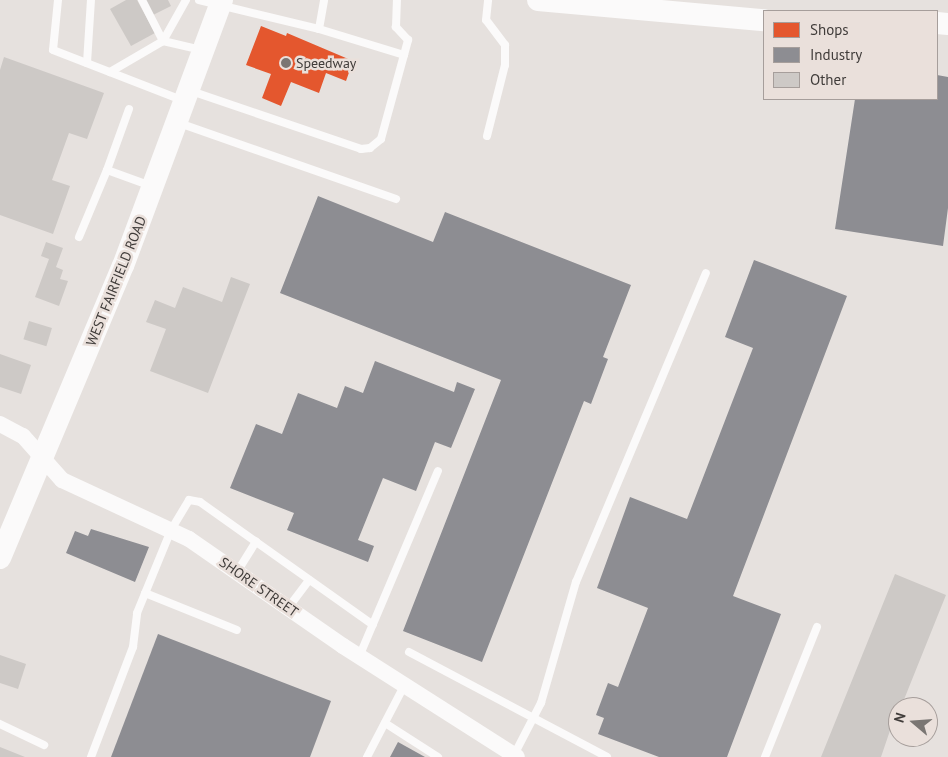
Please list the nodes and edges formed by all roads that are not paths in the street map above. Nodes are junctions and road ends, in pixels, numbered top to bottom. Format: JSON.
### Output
{"nodes":[{"id":1,"x":58,"y":0,"type":"edge"},
{"id":2,"x":91,"y":0,"type":"edge"},
{"id":3,"x":142,"y":0,"type":"edge"},
{"id":4,"x":186,"y":0,"type":"edge"},
{"id":5,"x":324,"y":0,"type":"edge"},
{"id":6,"x":397,"y":0,"type":"edge"},
{"id":7,"x":488,"y":0,"type":"edge"},
{"id":8,"x":538,"y":0,"type":"edge"},
{"id":9,"x":214,"y":1,"type":"edge"},
{"id":10,"x":763,"y":20,"type":"edge"},
{"id":11,"x":319,"y":29,"type":"junction"},
{"id":12,"x":163,"y":41,"type":"junction"},
{"id":13,"x":204,"y":50,"type":"junction"},
{"id":14,"x":404,"y":54,"type":"junction"},
{"id":15,"x":87,"y":63,"type":"junction"},
{"id":16,"x":110,"y":72,"type":"junction"},
{"id":17,"x":187,"y":96,"type":"junction"},
{"id":18,"x":129,"y":109,"type":"dead end"},
{"id":19,"x":177,"y":122,"type":"junction"},
{"id":20,"x":487,"y":136,"type":"dead end"},
{"id":21,"x":107,"y":170,"type":"junction"},
{"id":22,"x":153,"y":187,"type":"junction"},
{"id":23,"x":396,"y":199,"type":"dead end"},
{"id":24,"x":79,"y":237,"type":"dead end"},
{"id":25,"x":706,"y":273,"type":"dead end"},
{"id":26,"x":0,"y":424,"type":"edge"},
{"id":27,"x":42,"y":458,"type":"junction"},
{"id":28,"x":438,"y":471,"type":"dead end"},
{"id":29,"x":171,"y":530,"type":"junction"},
{"id":30,"x":256,"y":542,"type":"junction"},
{"id":31,"x":0,"y":558,"type":"edge"},
{"id":32,"x":237,"y":572,"type":"junction"},
{"id":33,"x":309,"y":580,"type":"junction"},
{"id":34,"x":145,"y":593,"type":"junction"},
{"id":35,"x":288,"y":608,"type":"junction"},
{"id":36,"x":372,"y":625,"type":"junction"},
{"id":37,"x":817,"y":627,"type":"dead end"},
{"id":38,"x":237,"y":630,"type":"dead end"},
{"id":39,"x":409,"y":652,"type":"dead end"},
{"id":40,"x":359,"y":657,"type":"junction"},
{"id":41,"x":404,"y":686,"type":"junction"},
{"id":42,"x":534,"y":717,"type":"junction"},
{"id":43,"x":385,"y":722,"type":"junction"},
{"id":44,"x":0,"y":724,"type":"edge"},
{"id":45,"x":44,"y":745,"type":"dead end"},
{"id":46,"x":516,"y":756,"type":"edge"},
{"id":47,"x":91,"y":757,"type":"edge"},
{"id":48,"x":367,"y":757,"type":"edge"},
{"id":49,"x":438,"y":757,"type":"edge"},
{"id":50,"x":608,"y":757,"type":"edge"},
{"id":51,"x":765,"y":757,"type":"edge"}],
"edges":[{"from":1,"to":15,"type":"lane"},
{"from":2,"to":15,"type":"lane"},
{"from":3,"to":12,"type":"lane"},
{"from":4,"to":12,"type":"lane"},
{"from":5,"to":11,"type":"lane"},
{"from":6,"to":14,"type":"lane"},
{"from":7,"to":20,"type":"lane"},
{"from":8,"to":10,"type":"main road"},
{"from":9,"to":11,"type":"lane"},
{"from":9,"to":13,"type":"main road","name":"WEST FAIRFIELD ROAD"},
{"from":11,"to":14,"type":"lane"},
{"from":12,"to":13,"type":"lane"},
{"from":12,"to":16,"type":"lane"},
{"from":13,"to":17,"type":"main road","name":"WEST FAIRFIELD ROAD"},
{"from":14,"to":17,"type":"lane"},
{"from":15,"to":16,"type":"lane"},
{"from":16,"to":17,"type":"lane"},
{"from":17,"to":19,"type":"main road","name":"WEST FAIRFIELD ROAD"},
{"from":18,"to":21,"type":"lane"},
{"from":19,"to":22,"type":"main road","name":"WEST FAIRFIELD ROAD"},
{"from":19,"to":23,"type":"lane"},
{"from":21,"to":22,"type":"lane"},
{"from":21,"to":24,"type":"lane"},
{"from":22,"to":27,"type":"main road","name":"WEST FAIRFIELD ROAD"},
{"from":25,"to":42,"type":"lane"},
{"from":26,"to":27,"type":"street","name":"SHORE STREET"},
{"from":27,"to":29,"type":"street","name":"SHORE STREET"},
{"from":27,"to":31,"type":"main road","name":"WEST FAIRFIELD ROAD"},
{"from":28,"to":36,"type":"lane"},
{"from":29,"to":30,"type":"lane"},
{"from":29,"to":32,"type":"street","name":"SHORE STREET"},
{"from":29,"to":34,"type":"lane"},
{"from":30,"to":32,"type":"lane"},
{"from":30,"to":33,"type":"lane"},
{"from":32,"to":35,"type":"street","name":"SHORE STREET"},
{"from":33,"to":35,"type":"lane"},
{"from":33,"to":36,"type":"lane"},
{"from":34,"to":38,"type":"lane"},
{"from":34,"to":47,"type":"lane"},
{"from":35,"to":40,"type":"street","name":"SHORE STREET"},
{"from":36,"to":40,"type":"lane"},
{"from":37,"to":51,"type":"lane"},
{"from":39,"to":42,"type":"lane"},
{"from":40,"to":41,"type":"street","name":"SHORE STREET"},
{"from":41,"to":43,"type":"lane"},
{"from":41,"to":46,"type":"street","name":"SHORE STREET"},
{"from":42,"to":46,"type":"lane"},
{"from":42,"to":50,"type":"lane"},
{"from":43,"to":48,"type":"lane"},
{"from":43,"to":49,"type":"lane"},
{"from":44,"to":45,"type":"lane"}]}
